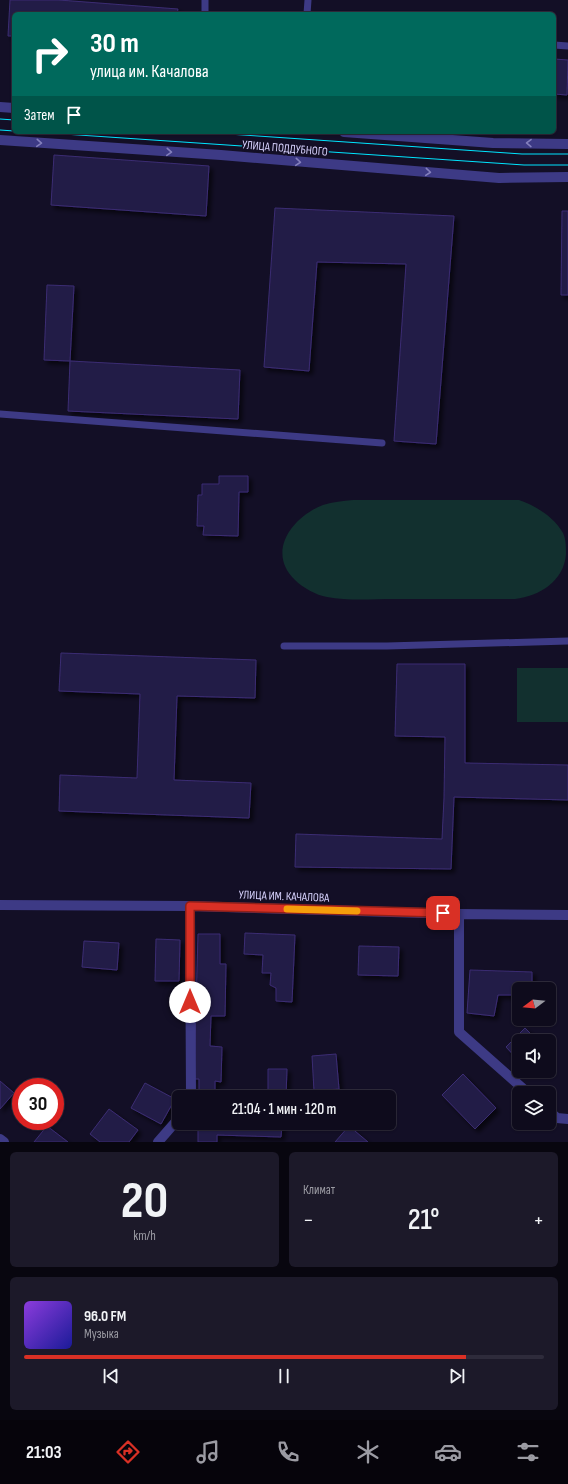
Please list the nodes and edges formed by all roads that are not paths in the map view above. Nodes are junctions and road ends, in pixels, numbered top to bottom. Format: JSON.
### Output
{"nodes":[{"id":1,"x":205,"y":0,"type":"edge"},
{"id":2,"x":308,"y":0,"type":"edge"},
{"id":3,"x":205,"y":12,"type":"edge"},
{"id":4,"x":307,"y":12,"type":"edge"},
{"id":5,"x":556,"y":45,"type":"edge"},
{"id":6,"x":568,"y":46,"type":"edge"},
{"id":7,"x":0,"y":107,"type":"edge"},
{"id":8,"x":12,"y":108,"type":"edge"},
{"id":9,"x":402,"y":134,"type":"edge"},
{"id":10,"x":0,"y":140,"type":"edge"},
{"id":11,"x":568,"y":144,"type":"edge"},
{"id":12,"x":568,"y":177,"type":"edge"},
{"id":13,"x":0,"y":414,"type":"edge"},
{"id":14,"x":382,"y":443,"type":"dead end"},
{"id":15,"x":568,"y":641,"type":"edge"},
{"id":16,"x":284,"y":646,"type":"dead end"},
{"id":17,"x":0,"y":905,"type":"edge"},
{"id":18,"x":190,"y":906,"type":"junction"},
{"id":19,"x":459,"y":914,"type":"junction"},
{"id":20,"x":568,"y":915,"type":"edge"},
{"id":21,"x":520,"y":1086,"type":"edge"},
{"id":22,"x":191,"y":1090,"type":"edge"},
{"id":23,"x":556,"y":1117,"type":"edge"},
{"id":24,"x":568,"y":1119,"type":"edge"},
{"id":25,"x":172,"y":1126,"type":"edge"},
{"id":26,"x":0,"y":1139,"type":"edge"},
{"id":27,"x":4,"y":1142,"type":"edge"},
{"id":28,"x":158,"y":1142,"type":"edge"}],
"edges":[{"from":1,"to":3,"type":"lane"},
{"from":2,"to":4,"type":"lane"},
{"from":5,"to":6,"type":"lane"},
{"from":7,"to":8,"type":"street"},
{"from":11,"to":9,"type":"street","one_way":true},
{"from":10,"to":12,"type":"street","name":"УЛИЦА ПОДДУБНОГО","one_way":true},
{"from":13,"to":14,"type":"lane"},
{"from":15,"to":16,"type":"lane"},
{"from":17,"to":18,"type":"street","name":"УЛИЦА ИМ. КАЧАЛОВА"},
{"from":18,"to":19,"type":"street","name":"УЛИЦА ИМ. КАЧАЛОВА"},
{"from":18,"to":22,"type":"street"},
{"from":19,"to":20,"type":"street","name":"УЛИЦА ИМ. КАЧАЛОВА"},
{"from":19,"to":21,"type":"street"},
{"from":23,"to":24,"type":"street"},
{"from":25,"to":28,"type":"street"},
{"from":26,"to":27,"type":"street"}]}
